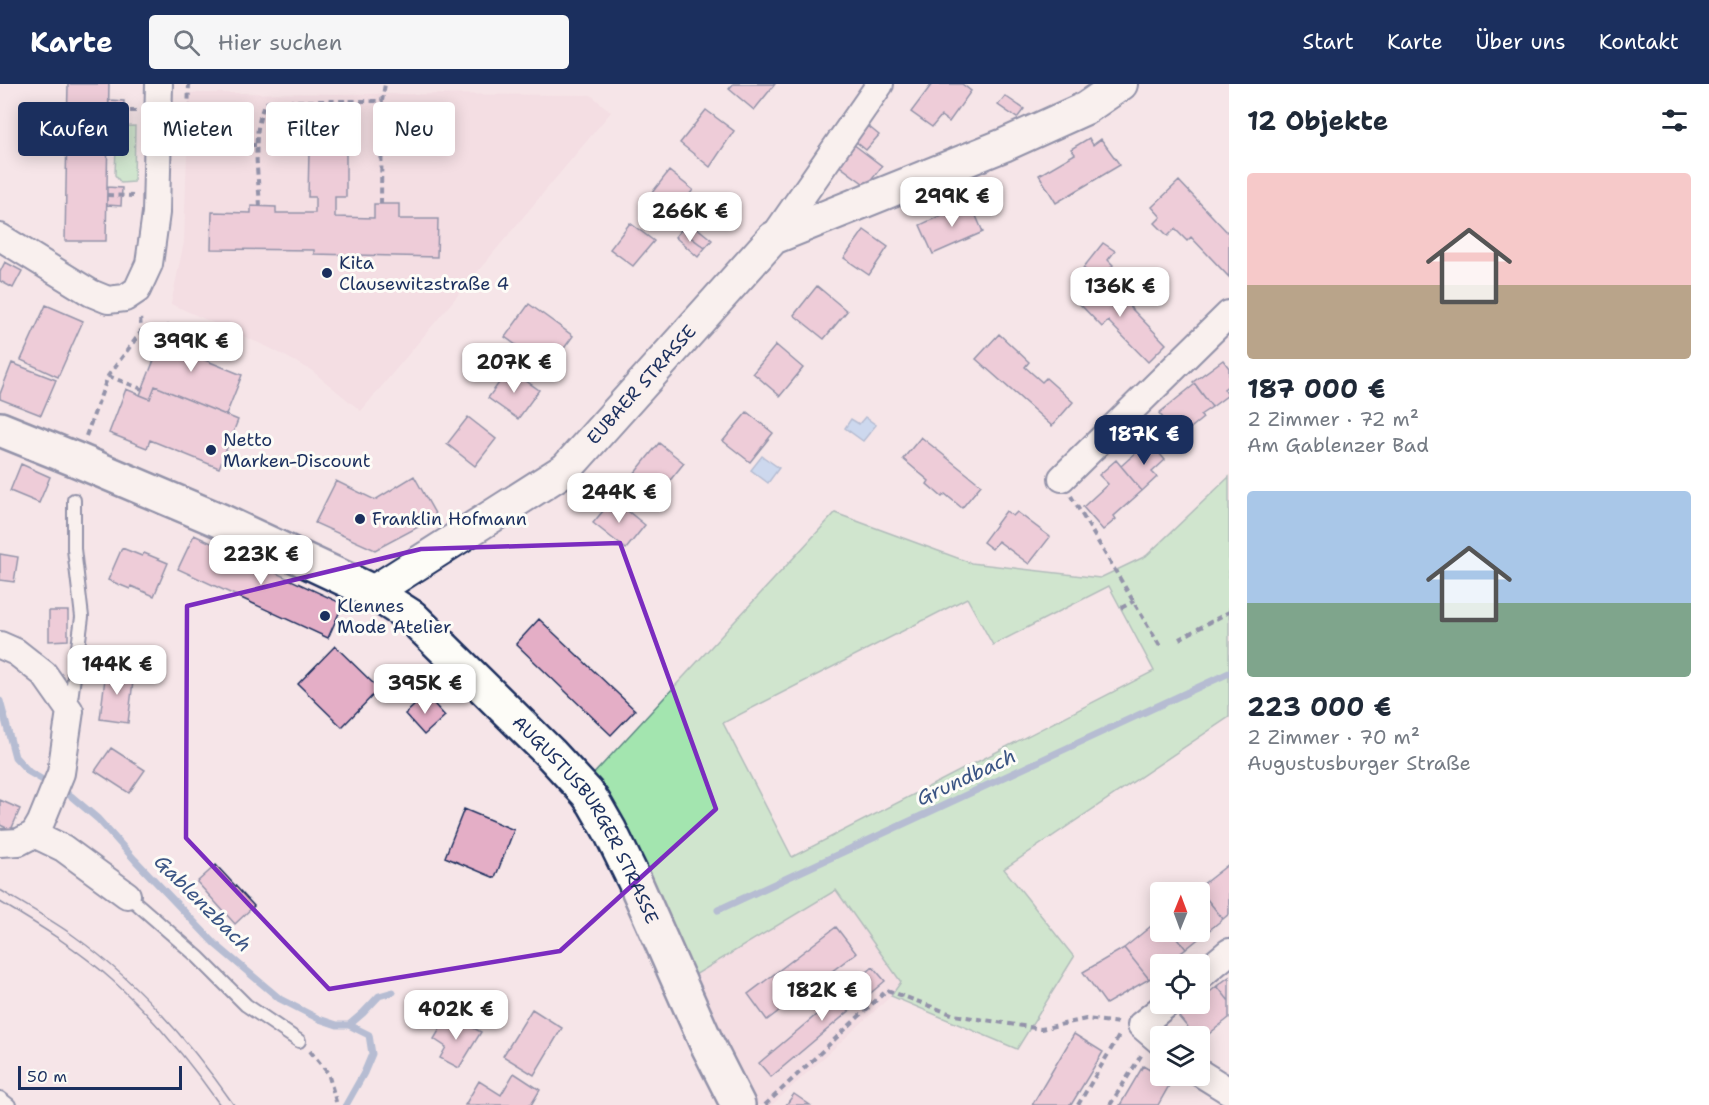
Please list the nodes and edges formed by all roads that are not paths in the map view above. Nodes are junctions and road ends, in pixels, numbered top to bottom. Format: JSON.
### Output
{"nodes":[{"id":1,"x":159,"y":84,"type":"edge"},
{"id":2,"x":880,"y":84,"type":"edge"},
{"id":3,"x":1121,"y":84,"type":"edge"},
{"id":4,"x":0,"y":237,"type":"edge"},
{"id":5,"x":773,"y":238,"type":"junction"},
{"id":6,"x":1229,"y":314,"type":"edge"},
{"id":7,"x":0,"y":429,"type":"edge"},
{"id":8,"x":1062,"y":478,"type":"dead end"},
{"id":9,"x":74,"y":500,"type":"dead end"},
{"id":10,"x":373,"y":592,"type":"junction"},
{"id":11,"x":0,"y":645,"type":"edge"},
{"id":12,"x":70,"y":711,"type":"junction"},
{"id":13,"x":34,"y":834,"type":"junction"},
{"id":14,"x":0,"y":843,"type":"edge"},
{"id":15,"x":127,"y":896,"type":"joint"},
{"id":16,"x":1229,"y":952,"type":"edge"},
{"id":17,"x":1210,"y":968,"type":"edge"},
{"id":18,"x":1153,"y":1014,"type":"edge"},
{"id":19,"x":1150,"y":1037,"type":"edge"},
{"id":20,"x":299,"y":1041,"type":"road end"},
{"id":21,"x":1210,"y":1079,"type":"edge"},
{"id":22,"x":1229,"y":1091,"type":"edge"},
{"id":23,"x":0,"y":1098,"type":"edge"},
{"id":24,"x":9,"y":1105,"type":"edge"},
{"id":25,"x":738,"y":1105,"type":"edge"}],
"edges":[{"from":1,"to":4,"type":"street"},
{"from":2,"to":5,"type":"street","name":"EUBAER STRASSE"},
{"from":3,"to":5,"type":"street","name":"EUBAER STRASSE"},
{"from":5,"to":10,"type":"street","name":"EUBAER STRASSE"},
{"from":6,"to":8,"type":"street"},
{"from":7,"to":10,"type":"main road","name":"AUGUSTUSBURGER STRASSE"},
{"from":9,"to":12,"type":"lane"},
{"from":10,"to":25,"type":"main road","name":"AUGUSTUSBURGER STRASSE"},
{"from":11,"to":12,"type":"street"},
{"from":12,"to":13,"type":"street"},
{"from":13,"to":14,"type":"street"},
{"from":13,"to":15,"type":"street"},
{"from":15,"to":20,"type":"lane"},
{"from":16,"to":17,"type":"street"},
{"from":18,"to":19,"type":"street"},
{"from":21,"to":22,"type":"street"},
{"from":23,"to":24,"type":"lane"}]}
